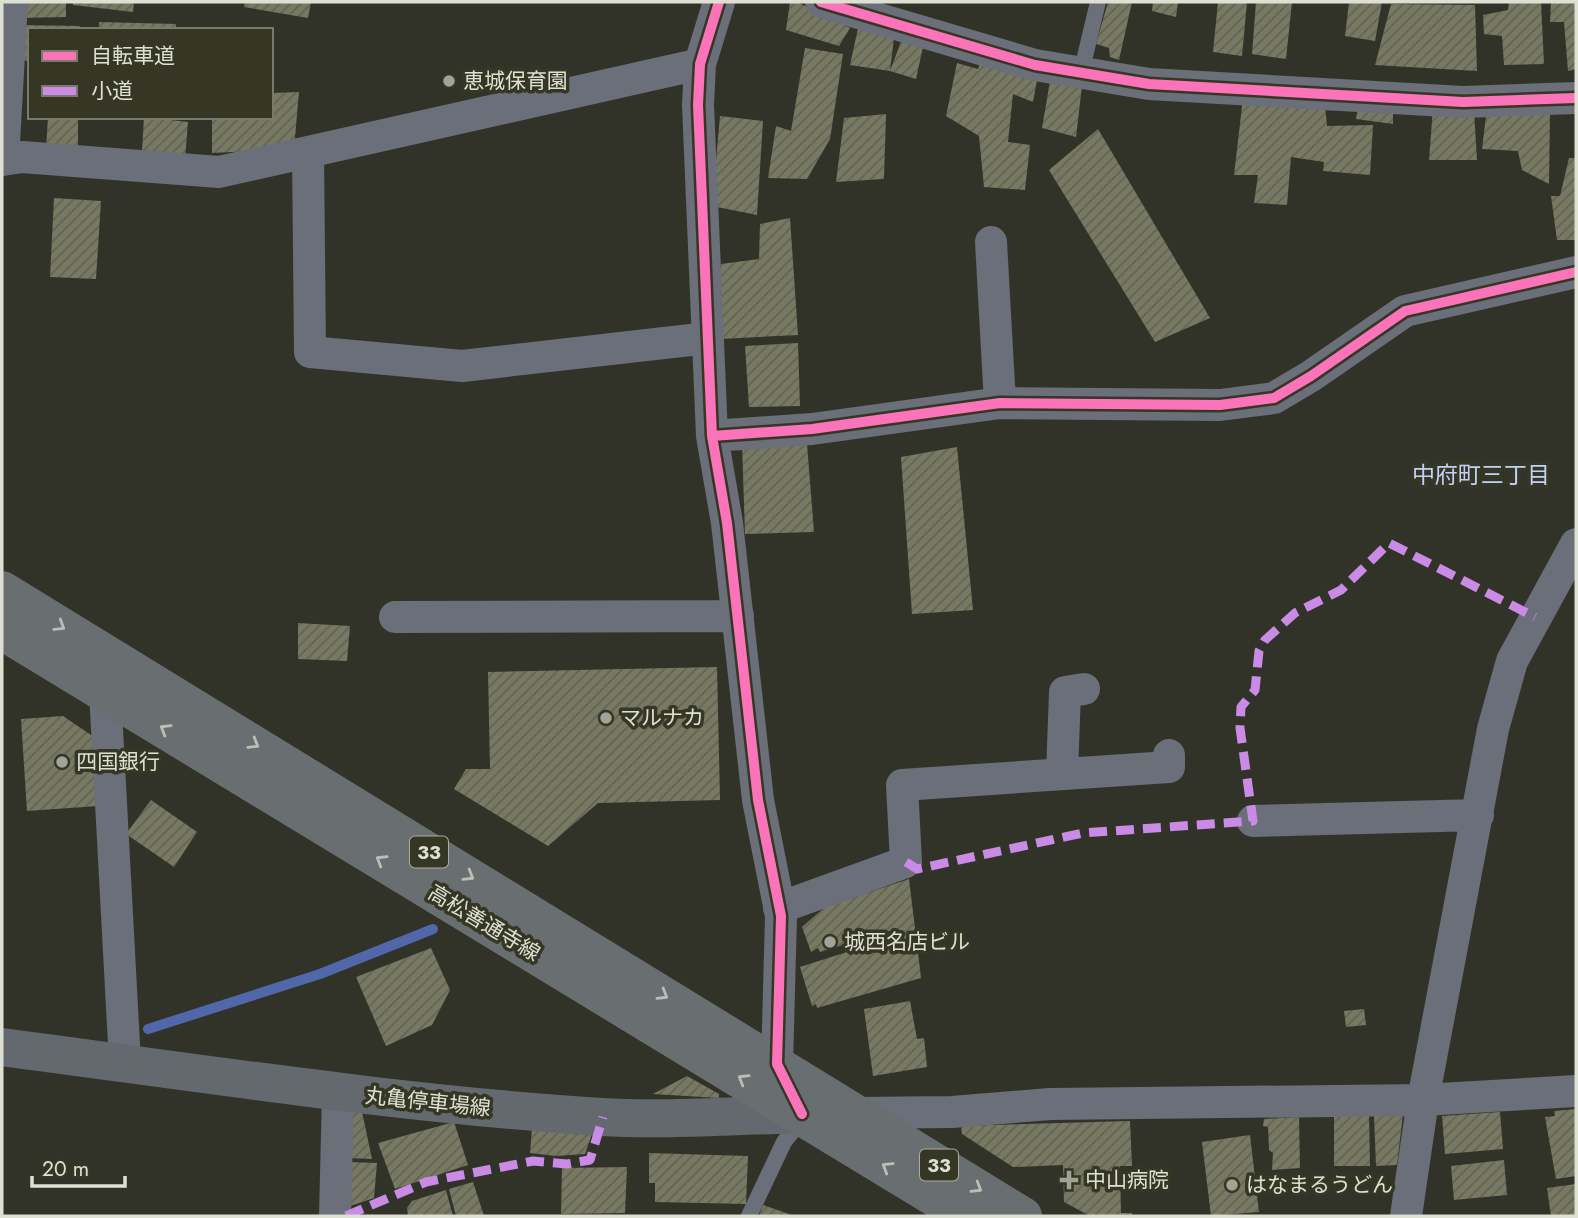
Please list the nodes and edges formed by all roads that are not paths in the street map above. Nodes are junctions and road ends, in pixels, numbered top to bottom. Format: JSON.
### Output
{"nodes":[{"id":1,"x":12,"y":2,"type":"edge"},
{"id":2,"x":719,"y":2,"type":"edge"},
{"id":3,"x":821,"y":2,"type":"edge"},
{"id":4,"x":1098,"y":2,"type":"edge"},
{"id":5,"x":700,"y":64,"type":"junction"},
{"id":6,"x":1081,"y":73,"type":"junction"},
{"id":7,"x":1576,"y":98,"type":"edge"},
{"id":8,"x":308,"y":152,"type":"junction"},
{"id":9,"x":2,"y":160,"type":"edge"},
{"id":10,"x":990,"y":242,"type":"dead end"},
{"id":11,"x":1576,"y":272,"type":"edge"},
{"id":12,"x":708,"y":338,"type":"junction"},
{"id":13,"x":1000,"y":403,"type":"junction"},
{"id":14,"x":712,"y":436,"type":"junction"},
{"id":15,"x":1576,"y":544,"type":"edge"},
{"id":16,"x":2,"y":590,"type":"edge"},
{"id":17,"x":738,"y":616,"type":"junction"},
{"id":18,"x":395,"y":617,"type":"dead end"},
{"id":19,"x":2,"y":631,"type":"edge"},
{"id":20,"x":103,"y":652,"type":"junction"},
{"id":21,"x":1084,"y":689,"type":"dead end"},
{"id":22,"x":105,"y":693,"type":"junction"},
{"id":23,"x":1169,"y":755,"type":"dead end"},
{"id":24,"x":1062,"y":774,"type":"junction"},
{"id":25,"x":1478,"y":815,"type":"junction"},
{"id":26,"x":1254,"y":821,"type":"dead end"},
{"id":27,"x":779,"y":908,"type":"junction"},
{"id":28,"x":2,"y":1047,"type":"edge"},
{"id":29,"x":125,"y":1063,"type":"junction"},
{"id":30,"x":777,"y":1064,"type":"junction"},
{"id":31,"x":1576,"y":1091,"type":"edge"},
{"id":32,"x":338,"y":1092,"type":"junction"},
{"id":33,"x":1423,"y":1100,"type":"junction"},
{"id":34,"x":856,"y":1113,"type":"junction"},
{"id":35,"x":803,"y":1115,"type":"junction"},
{"id":36,"x":335,"y":1216,"type":"edge"},
{"id":37,"x":749,"y":1216,"type":"edge"},
{"id":38,"x":965,"y":1216,"type":"edge"},
{"id":39,"x":1023,"y":1216,"type":"edge"},
{"id":40,"x":1406,"y":1216,"type":"edge"}],
"edges":[{"from":1,"to":9,"type":"street"},
{"from":2,"to":5,"type":"street"},
{"from":3,"to":6,"type":"street"},
{"from":4,"to":6,"type":"lane"},
{"from":5,"to":8,"type":"street"},
{"from":5,"to":12,"type":"street"},
{"from":6,"to":7,"type":"street"},
{"from":8,"to":9,"type":"street"},
{"from":8,"to":12,"type":"street"},
{"from":10,"to":13,"type":"street"},
{"from":11,"to":13,"type":"street"},
{"from":12,"to":14,"type":"street"},
{"from":13,"to":14,"type":"street"},
{"from":14,"to":17,"type":"street"},
{"from":15,"to":25,"type":"street"},
{"from":16,"to":20,"type":"main road","name":"高松善通寺線","number":"33","one_way":true},
{"from":17,"to":18,"type":"street"},
{"from":17,"to":27,"type":"street"},
{"from":19,"to":22,"type":"main road","name":"高松善通寺線","number":"33"},
{"from":20,"to":22,"type":"street"},
{"from":20,"to":30,"type":"main road","name":"高松善通寺線","number":"33","one_way":true},
{"from":21,"to":24,"type":"street"},
{"from":22,"to":29,"type":"street"},
{"from":35,"to":22,"type":"main road","name":"高松善通寺線","number":"33","one_way":true},
{"from":23,"to":24,"type":"street"},
{"from":24,"to":27,"type":"street"},
{"from":25,"to":26,"type":"street"},
{"from":25,"to":33,"type":"street"},
{"from":27,"to":30,"type":"street"},
{"from":28,"to":29,"type":"main road","name":"丸亀停車場線"},
{"from":29,"to":32,"type":"main road","name":"丸亀停車場線"},
{"from":30,"to":34,"type":"main road","name":"高松善通寺線","number":"33"},
{"from":30,"to":35,"type":"street"},
{"from":31,"to":33,"type":"street"},
{"from":32,"to":35,"type":"main road","name":"丸亀停車場線"},
{"from":32,"to":36,"type":"street"},
{"from":33,"to":34,"type":"street"},
{"from":33,"to":40,"type":"street"},
{"from":34,"to":35,"type":"main road","name":"丸亀停車場線"},
{"from":34,"to":39,"type":"main road","number":"33","one_way":true},
{"from":35,"to":37,"type":"lane"},
{"from":38,"to":35,"type":"main road","name":"高松善通寺線","number":"33","one_way":true}]}
